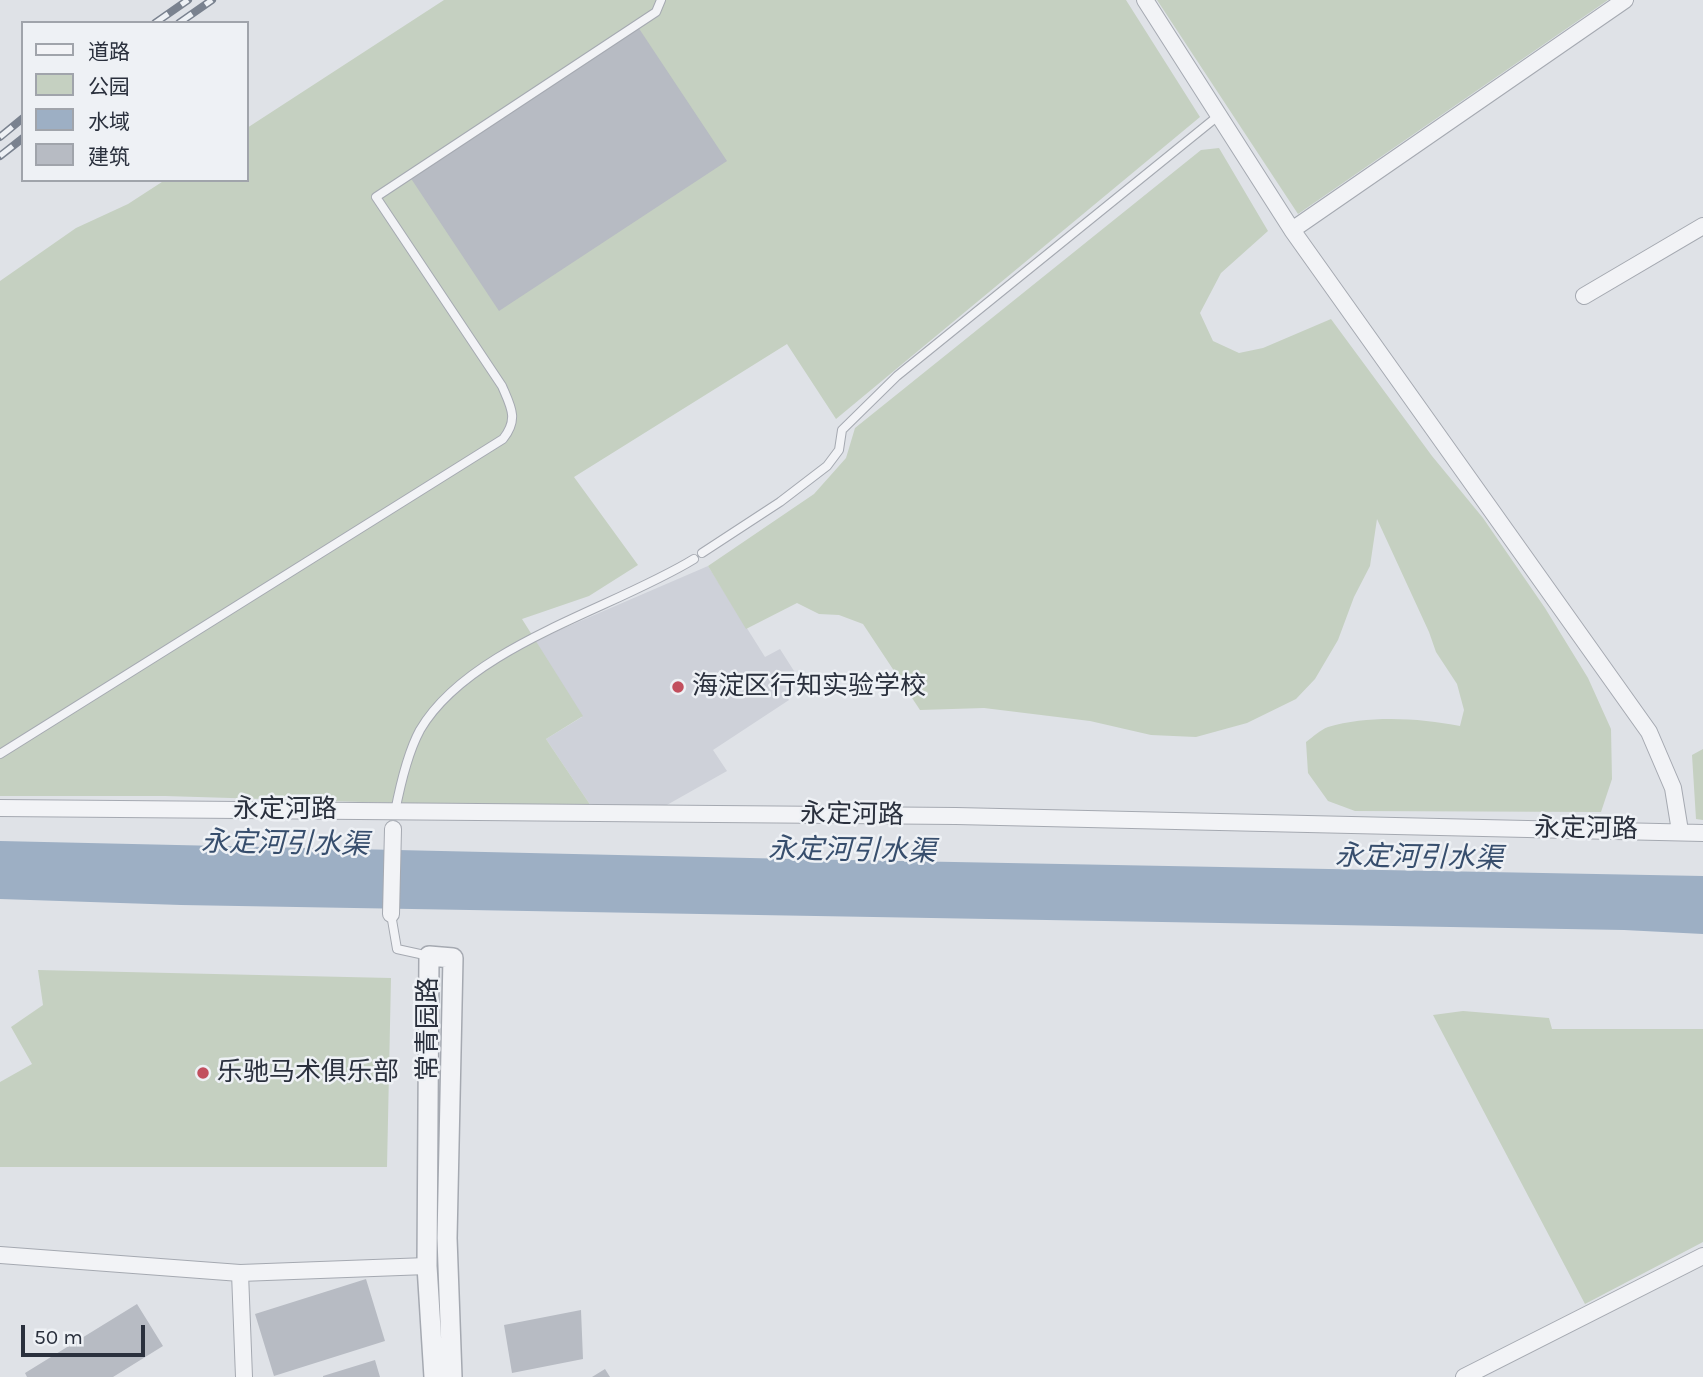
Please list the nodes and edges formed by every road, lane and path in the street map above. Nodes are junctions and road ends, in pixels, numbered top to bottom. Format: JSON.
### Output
{"nodes":[{"id":1,"x":662,"y":0,"type":"edge"},
{"id":2,"x":1145,"y":0,"type":"edge"},
{"id":3,"x":1625,"y":0,"type":"edge"},
{"id":4,"x":1218,"y":116,"type":"junction"},
{"id":5,"x":1703,"y":226,"type":"edge"},
{"id":6,"x":1292,"y":230,"type":"junction"},
{"id":7,"x":1584,"y":296,"type":"dead end"},
{"id":8,"x":702,"y":553,"type":"dead end"},
{"id":9,"x":694,"y":559,"type":"dead end"},
{"id":10,"x":0,"y":754,"type":"edge"},
{"id":11,"x":0,"y":808,"type":"edge"},
{"id":12,"x":395,"y":810,"type":"junction"},
{"id":13,"x":393,"y":829,"type":"joint"},
{"id":14,"x":1680,"y":831,"type":"junction"},
{"id":15,"x":1703,"y":832,"type":"edge"},
{"id":16,"x":391,"y":914,"type":"joint"},
{"id":17,"x":429,"y":957,"type":"junction"},
{"id":18,"x":0,"y":1255,"type":"edge"},
{"id":19,"x":1703,"y":1256,"type":"edge"},
{"id":20,"x":427,"y":1266,"type":"junction"},
{"id":21,"x":240,"y":1273,"type":"junction"},
{"id":22,"x":244,"y":1377,"type":"edge"},
{"id":23,"x":434,"y":1377,"type":"edge"},
{"id":24,"x":452,"y":1377,"type":"edge"},
{"id":25,"x":1464,"y":1377,"type":"edge"}],
"edges":[{"from":1,"to":10,"type":"lane"},
{"from":2,"to":4,"type":"street"},
{"from":3,"to":6,"type":"street"},
{"from":4,"to":6,"type":"street"},
{"from":4,"to":8,"type":"lane"},
{"from":5,"to":7,"type":"street"},
{"from":6,"to":14,"type":"street"},
{"from":9,"to":12,"type":"lane"},
{"from":11,"to":12,"type":"street","name":"永定河路"},
{"from":12,"to":13,"type":"lane"},
{"from":12,"to":14,"type":"street","name":"永定河路"},
{"from":13,"to":16,"type":"street"},
{"from":14,"to":15,"type":"street","name":"永定河路"},
{"from":16,"to":17,"type":"lane"},
{"from":17,"to":20,"type":"street","name":"常青园路"},
{"from":17,"to":24,"type":"street","name":"常青园路"},
{"from":18,"to":21,"type":"street"},
{"from":19,"to":25,"type":"street"},
{"from":20,"to":21,"type":"street"},
{"from":20,"to":23,"type":"street","name":"常青园路"},
{"from":21,"to":22,"type":"street"}]}
